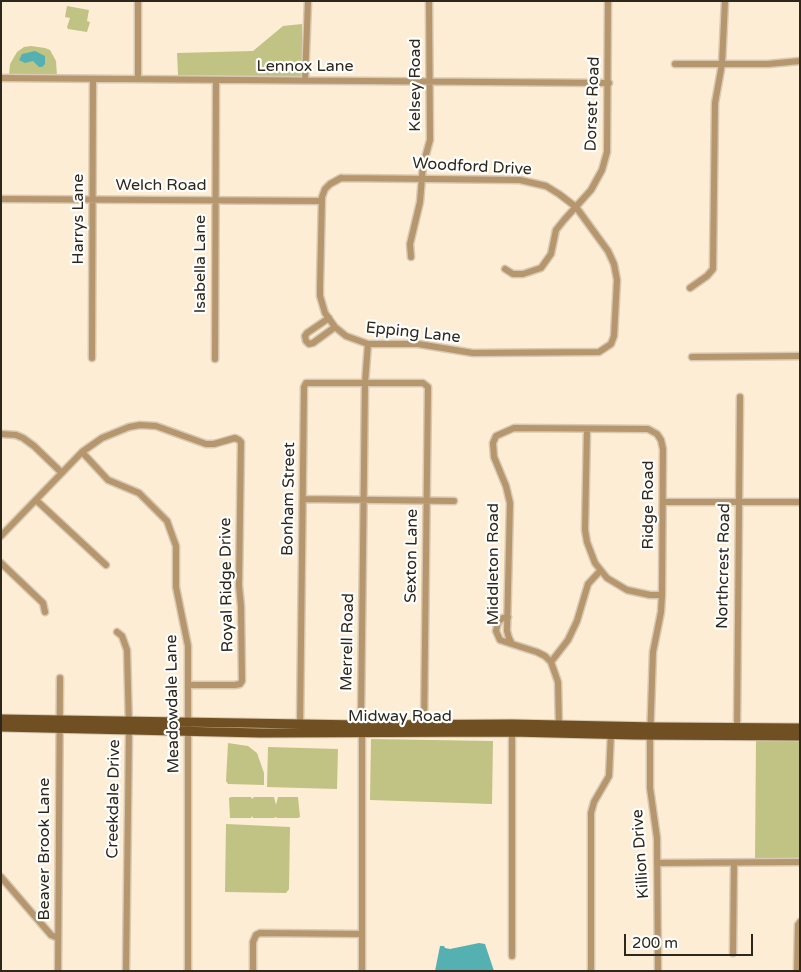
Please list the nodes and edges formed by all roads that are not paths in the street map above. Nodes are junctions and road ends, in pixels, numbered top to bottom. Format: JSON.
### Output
{"nodes":[{"id":1,"x":138,"y":1,"type":"edge"},
{"id":2,"x":308,"y":1,"type":"edge"},
{"id":3,"x":429,"y":1,"type":"edge"},
{"id":4,"x":608,"y":1,"type":"edge"},
{"id":5,"x":725,"y":1,"type":"edge"},
{"id":6,"x":800,"y":60,"type":"edge"},
{"id":7,"x":675,"y":64,"type":"dead end"},
{"id":8,"x":722,"y":64,"type":"junction"},
{"id":9,"x":1,"y":78,"type":"edge"},
{"id":10,"x":93,"y":79,"type":"junction"},
{"id":11,"x":138,"y":79,"type":"junction"},
{"id":12,"x":216,"y":80,"type":"junction"},
{"id":13,"x":305,"y":80,"type":"junction"},
{"id":14,"x":429,"y":81,"type":"junction"},
{"id":15,"x":608,"y":83,"type":"junction"},
{"id":16,"x":421,"y":178,"type":"junction"},
{"id":17,"x":1,"y":198,"type":"edge"},
{"id":18,"x":93,"y":199,"type":"junction"},
{"id":19,"x":215,"y":200,"type":"junction"},
{"id":20,"x":321,"y":201,"type":"junction"},
{"id":21,"x":576,"y":207,"type":"junction"},
{"id":22,"x":411,"y":257,"type":"dead end"},
{"id":23,"x":505,"y":269,"type":"dead end"},
{"id":24,"x":690,"y":288,"type":"dead end"},
{"id":25,"x":328,"y":318,"type":"junction"},
{"id":26,"x":335,"y":327,"type":"junction"},
{"id":27,"x":368,"y":344,"type":"junction"},
{"id":28,"x":592,"y":352,"type":"joint"},
{"id":29,"x":800,"y":356,"type":"edge"},
{"id":30,"x":692,"y":357,"type":"dead end"},
{"id":31,"x":92,"y":358,"type":"dead end"},
{"id":32,"x":214,"y":359,"type":"dead end"},
{"id":33,"x":365,"y":383,"type":"junction"},
{"id":34,"x":423,"y":383,"type":"joint"},
{"id":35,"x":740,"y":397,"type":"dead end"},
{"id":36,"x":587,"y":429,"type":"junction"},
{"id":37,"x":501,"y":433,"type":"joint"},
{"id":38,"x":1,"y":434,"type":"edge"},
{"id":39,"x":82,"y":452,"type":"junction"},
{"id":40,"x":62,"y":472,"type":"junction"},
{"id":41,"x":303,"y":499,"type":"junction"},
{"id":42,"x":36,"y":500,"type":"junction"},
{"id":43,"x":364,"y":500,"type":"junction"},
{"id":44,"x":426,"y":500,"type":"junction"},
{"id":45,"x":454,"y":501,"type":"dead end"},
{"id":46,"x":663,"y":502,"type":"junction"},
{"id":47,"x":739,"y":502,"type":"junction"},
{"id":48,"x":800,"y":502,"type":"edge"},
{"id":49,"x":1,"y":536,"type":"edge"},
{"id":50,"x":1,"y":563,"type":"edge"},
{"id":51,"x":106,"y":565,"type":"dead end"},
{"id":52,"x":600,"y":571,"type":"junction"},
{"id":53,"x":662,"y":595,"type":"junction"},
{"id":54,"x":46,"y":612,"type":"dead end"},
{"id":55,"x":508,"y":617,"type":"junction"},
{"id":56,"x":117,"y":632,"type":"dead end"},
{"id":57,"x":512,"y":644,"type":"junction"},
{"id":58,"x":551,"y":662,"type":"junction"},
{"id":59,"x":60,"y":678,"type":"dead end"},
{"id":60,"x":190,"y":685,"type":"junction"},
{"id":61,"x":1,"y":719,"type":"edge"},
{"id":62,"x":60,"y":724,"type":"junction"},
{"id":63,"x":128,"y":725,"type":"junction"},
{"id":64,"x":189,"y":726,"type":"junction"},
{"id":65,"x":1,"y":727,"type":"edge"},
{"id":66,"x":300,"y":728,"type":"junction"},
{"id":67,"x":424,"y":728,"type":"junction"},
{"id":68,"x":512,"y":728,"type":"junction"},
{"id":69,"x":800,"y":728,"type":"edge"},
{"id":70,"x":362,"y":729,"type":"junction"},
{"id":71,"x":559,"y":729,"type":"junction"},
{"id":72,"x":611,"y":731,"type":"junction"},
{"id":73,"x":651,"y":731,"type":"junction"},
{"id":74,"x":737,"y":732,"type":"junction"},
{"id":75,"x":800,"y":736,"type":"edge"},
{"id":76,"x":734,"y":862,"type":"junction"},
{"id":77,"x":800,"y":862,"type":"edge"},
{"id":78,"x":657,"y":863,"type":"junction"},
{"id":79,"x":1,"y":877,"type":"edge"},
{"id":80,"x":800,"y":922,"type":"edge"},
{"id":81,"x":362,"y":934,"type":"junction"},
{"id":82,"x":58,"y":938,"type":"junction"},
{"id":83,"x":733,"y":953,"type":"dead end"},
{"id":84,"x":512,"y":956,"type":"dead end"},
{"id":85,"x":58,"y":971,"type":"edge"},
{"id":86,"x":126,"y":971,"type":"edge"},
{"id":87,"x":188,"y":971,"type":"edge"},
{"id":88,"x":253,"y":971,"type":"edge"},
{"id":89,"x":362,"y":971,"type":"edge"},
{"id":90,"x":591,"y":971,"type":"edge"},
{"id":91,"x":658,"y":971,"type":"edge"},
{"id":92,"x":798,"y":971,"type":"edge"}],
"edges":[{"from":1,"to":11,"type":"street"},
{"from":2,"to":13,"type":"street"},
{"from":3,"to":14,"type":"street","name":"Kelsey Road"},
{"from":4,"to":15,"type":"street","name":"Dorset Road"},
{"from":5,"to":8,"type":"street"},
{"from":6,"to":8,"type":"street"},
{"from":7,"to":8,"type":"street"},
{"from":8,"to":24,"type":"street"},
{"from":9,"to":10,"type":"street","name":"Lennox Lane"},
{"from":10,"to":11,"type":"street","name":"Lennox Lane"},
{"from":10,"to":18,"type":"street","name":"Harrys Lane"},
{"from":11,"to":12,"type":"street","name":"Lennox Lane"},
{"from":12,"to":13,"type":"street","name":"Lennox Lane"},
{"from":12,"to":19,"type":"street","name":"Isabella Lane"},
{"from":13,"to":14,"type":"street","name":"Lennox Lane"},
{"from":14,"to":15,"type":"street","name":"Lennox Lane"},
{"from":14,"to":16,"type":"street","name":"Kelsey Road"},
{"from":15,"to":21,"type":"street","name":"Dorset Road"},
{"from":16,"to":20,"type":"street","name":"Woodford Drive"},
{"from":16,"to":21,"type":"street","name":"Woodford Drive"},
{"from":16,"to":22,"type":"street","name":"Kelsey Road"},
{"from":17,"to":18,"type":"street","name":"Welch Road"},
{"from":18,"to":19,"type":"street","name":"Welch Road"},
{"from":18,"to":31,"type":"street","name":"Harrys Lane"},
{"from":19,"to":20,"type":"street","name":"Welch Road"},
{"from":19,"to":32,"type":"street","name":"Isabella Lane"},
{"from":20,"to":25,"type":"street","name":"Epping Lane"},
{"from":21,"to":23,"type":"street","name":"Dorset Road"},
{"from":21,"to":28,"type":"street","name":"Woodford Drive"},
{"from":25,"to":26,"type":"street","name":"Epping Lane"},
{"from":25,"to":26,"type":"street"},
{"from":26,"to":27,"type":"street","name":"Epping Lane"},
{"from":27,"to":28,"type":"street","name":"Epping Lane"},
{"from":27,"to":33,"type":"street","name":"Merrell Road"},
{"from":29,"to":30,"type":"street"},
{"from":33,"to":34,"type":"street","name":"Bonham Street"},
{"from":33,"to":41,"type":"street","name":"Bonham Street"},
{"from":33,"to":43,"type":"street","name":"Merrell Road"},
{"from":34,"to":44,"type":"street","name":"Sexton Lane"},
{"from":35,"to":47,"type":"street","name":"Northcrest Road"},
{"from":36,"to":37,"type":"street","name":"Ridge Road"},
{"from":36,"to":46,"type":"street","name":"Ridge Road"},
{"from":36,"to":52,"type":"street"},
{"from":37,"to":55,"type":"street","name":"Middleton Road"},
{"from":38,"to":40,"type":"street"},
{"from":39,"to":40,"type":"street"},
{"from":39,"to":60,"type":"street","name":"Meadowdale Lane"},
{"from":39,"to":60,"type":"street","name":"Royal Ridge Drive"},
{"from":40,"to":42,"type":"street"},
{"from":41,"to":43,"type":"street"},
{"from":41,"to":66,"type":"street","name":"Bonham Street"},
{"from":42,"to":49,"type":"street"},
{"from":42,"to":51,"type":"street"},
{"from":43,"to":44,"type":"street"},
{"from":43,"to":70,"type":"street","name":"Merrell Road"},
{"from":44,"to":45,"type":"street"},
{"from":44,"to":67,"type":"street","name":"Sexton Lane"},
{"from":46,"to":47,"type":"street"},
{"from":46,"to":53,"type":"street","name":"Ridge Road"},
{"from":47,"to":48,"type":"street"},
{"from":47,"to":74,"type":"street","name":"Northcrest Road"},
{"from":50,"to":54,"type":"street"},
{"from":52,"to":53,"type":"street"},
{"from":52,"to":58,"type":"street"},
{"from":53,"to":73,"type":"street","name":"Ridge Road"},
{"from":55,"to":57,"type":"street","name":"Middleton Road"},
{"from":55,"to":57,"type":"street"},
{"from":56,"to":63,"type":"street","name":"Creekdale Drive"},
{"from":57,"to":58,"type":"street","name":"Middleton Road"},
{"from":58,"to":71,"type":"street"},
{"from":59,"to":62,"type":"street","name":"Beaver Brook Lane"},
{"from":60,"to":64,"type":"street","name":"Meadowdale Lane"},
{"from":61,"to":62,"type":"main road","name":"Midway Road"},
{"from":62,"to":63,"type":"main road","name":"Midway Road"},
{"from":62,"to":65,"type":"main road","name":"Midway Road"},
{"from":62,"to":82,"type":"street","name":"Beaver Brook Lane"},
{"from":63,"to":64,"type":"main road","name":"Midway Road"},
{"from":63,"to":86,"type":"street","name":"Creekdale Drive"},
{"from":64,"to":66,"type":"main road","name":"Midway Road"},
{"from":64,"to":87,"type":"street","name":"Meadowdale Lane"},
{"from":66,"to":70,"type":"main road","name":"Midway Road"},
{"from":67,"to":68,"type":"main road","name":"Midway Road"},
{"from":67,"to":70,"type":"main road","name":"Midway Road"},
{"from":68,"to":71,"type":"main road","name":"Midway Road"},
{"from":68,"to":84,"type":"street"},
{"from":69,"to":74,"type":"main road","name":"Midway Road"},
{"from":70,"to":81,"type":"street","name":"Merrell Road"},
{"from":71,"to":72,"type":"main road","name":"Midway Road"},
{"from":72,"to":73,"type":"main road","name":"Midway Road"},
{"from":72,"to":90,"type":"street"},
{"from":73,"to":74,"type":"main road","name":"Midway Road"},
{"from":73,"to":78,"type":"street","name":"Killion Drive"},
{"from":74,"to":75,"type":"main road","name":"Midway Road"},
{"from":76,"to":77,"type":"street"},
{"from":76,"to":78,"type":"street"},
{"from":76,"to":83,"type":"street"},
{"from":78,"to":91,"type":"street","name":"Killion Drive"},
{"from":79,"to":82,"type":"street"},
{"from":80,"to":92,"type":"street"},
{"from":81,"to":88,"type":"street"},
{"from":81,"to":89,"type":"street","name":"Merrell Road"},
{"from":82,"to":85,"type":"street","name":"Beaver Brook Lane"}]}
